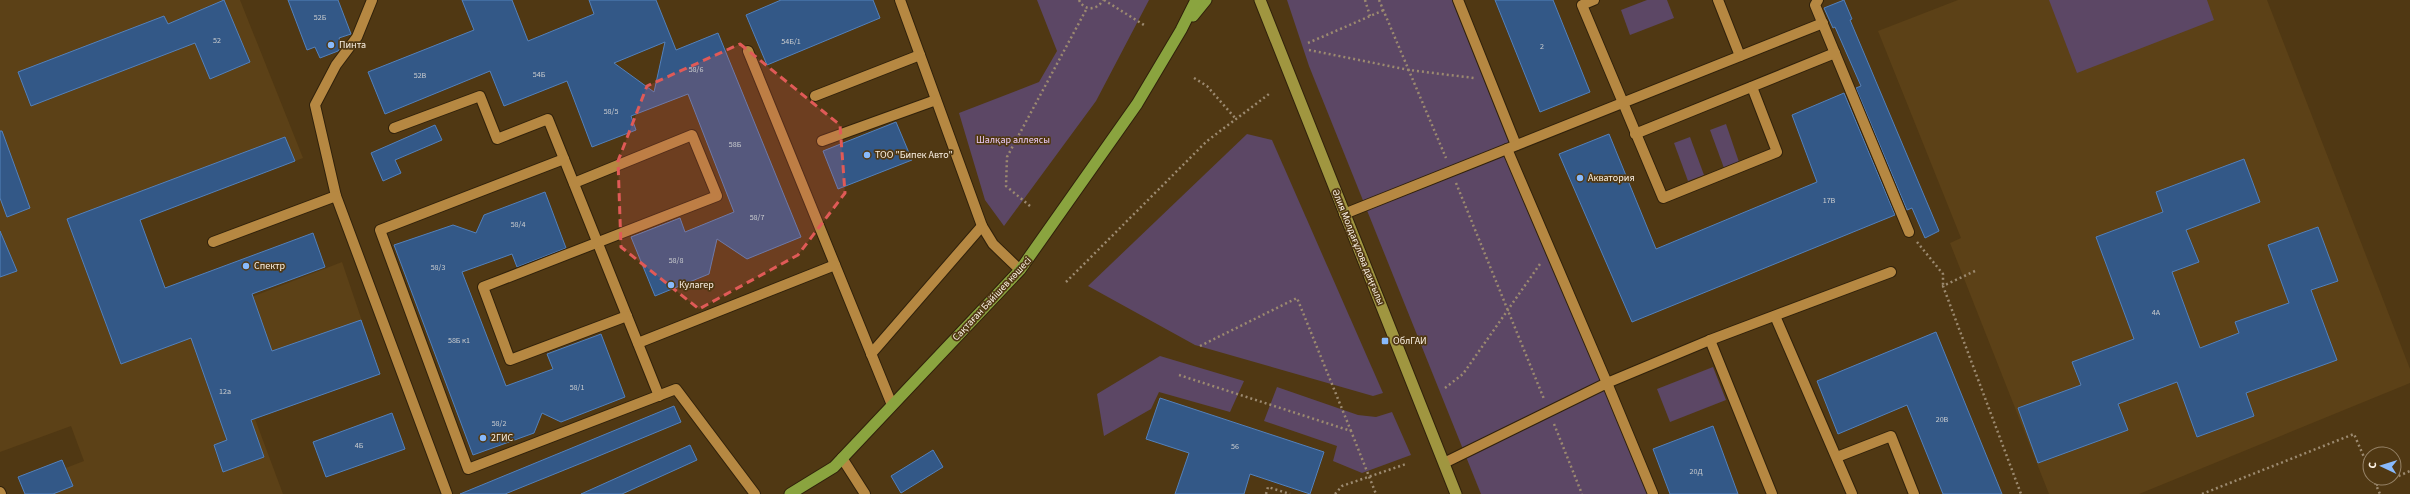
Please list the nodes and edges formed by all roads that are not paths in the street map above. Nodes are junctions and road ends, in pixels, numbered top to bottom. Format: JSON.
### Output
{"nodes":[{"id":1,"x":372,"y":0,"type":"edge"},
{"id":2,"x":900,"y":0,"type":"edge"},
{"id":3,"x":1196,"y":0,"type":"edge"},
{"id":4,"x":1206,"y":0,"type":"edge"},
{"id":5,"x":1260,"y":0,"type":"edge"},
{"id":6,"x":1458,"y":0,"type":"edge"},
{"id":7,"x":1594,"y":0,"type":"edge"},
{"id":8,"x":1718,"y":0,"type":"edge"},
{"id":9,"x":1818,"y":0,"type":"edge"},
{"id":10,"x":1823,"y":23,"type":"junction"},
{"id":11,"x":1181,"y":30,"type":"junction"},
{"id":12,"x":748,"y":51,"type":"dead end"},
{"id":13,"x":1835,"y":53,"type":"junction"},
{"id":14,"x":920,"y":55,"type":"junction"},
{"id":15,"x":1740,"y":56,"type":"junction"},
{"id":16,"x":1752,"y":87,"type":"junction"},
{"id":17,"x":815,"y":96,"type":"dead end"},
{"id":18,"x":936,"y":100,"type":"junction"},
{"id":19,"x":1622,"y":104,"type":"junction"},
{"id":20,"x":394,"y":128,"type":"dead end"},
{"id":21,"x":1635,"y":134,"type":"junction"},
{"id":22,"x":822,"y":141,"type":"dead end"},
{"id":23,"x":1511,"y":147,"type":"junction"},
{"id":24,"x":564,"y":159,"type":"junction"},
{"id":25,"x":574,"y":183,"type":"junction"},
{"id":26,"x":336,"y":196,"type":"junction"},
{"id":27,"x":1344,"y":214,"type":"junction"},
{"id":28,"x":982,"y":226,"type":"junction"},
{"id":29,"x":1909,"y":232,"type":"road end"},
{"id":30,"x":213,"y":242,"type":"dead end"},
{"id":31,"x":598,"y":244,"type":"junction"},
{"id":32,"x":835,"y":265,"type":"junction"},
{"id":33,"x":1020,"y":270,"type":"junction"},
{"id":34,"x":1891,"y":272,"type":"dead end"},
{"id":35,"x":627,"y":316,"type":"junction"},
{"id":36,"x":1775,"y":316,"type":"junction"},
{"id":37,"x":1710,"y":340,"type":"junction"},
{"id":38,"x":638,"y":342,"type":"junction"},
{"id":39,"x":872,"y":354,"type":"junction"},
{"id":40,"x":1607,"y":383,"type":"junction"},
{"id":41,"x":659,"y":396,"type":"junction"},
{"id":42,"x":892,"y":405,"type":"junction"},
{"id":43,"x":1837,"y":457,"type":"junction"},
{"id":44,"x":842,"y":458,"type":"junction"},
{"id":45,"x":1444,"y":462,"type":"junction"},
{"id":46,"x":447,"y":494,"type":"edge"},
{"id":47,"x":755,"y":494,"type":"edge"},
{"id":48,"x":790,"y":494,"type":"edge"},
{"id":49,"x":865,"y":494,"type":"edge"},
{"id":50,"x":1456,"y":494,"type":"edge"},
{"id":51,"x":1653,"y":494,"type":"edge"},
{"id":52,"x":1772,"y":494,"type":"edge"},
{"id":53,"x":1852,"y":494,"type":"edge"},
{"id":54,"x":1914,"y":494,"type":"edge"}],
"edges":[{"from":1,"to":26,"type":"lane"},
{"from":2,"to":14,"type":"lane"},
{"from":3,"to":11,"type":"main road","name":"Сақтаған Бәйішев көшесі"},
{"from":4,"to":11,"type":"main road","name":"Сақтаған Бәйішев көшесі"},
{"from":5,"to":27,"type":"main road","name":"Әлия Молдағұлова даңғылы"},
{"from":6,"to":23,"type":"lane"},
{"from":7,"to":19,"type":"lane"},
{"from":8,"to":15,"type":"lane"},
{"from":9,"to":10,"type":"lane"},
{"from":10,"to":13,"type":"lane"},
{"from":10,"to":15,"type":"lane"},
{"from":11,"to":33,"type":"main road","name":"Сақтаған Бәйішев көшесі"},
{"from":12,"to":32,"type":"lane"},
{"from":13,"to":16,"type":"lane"},
{"from":13,"to":29,"type":"lane"},
{"from":14,"to":17,"type":"lane"},
{"from":14,"to":18,"type":"lane"},
{"from":15,"to":19,"type":"lane"},
{"from":16,"to":21,"type":"lane"},
{"from":16,"to":21,"type":"lane"},
{"from":18,"to":22,"type":"lane"},
{"from":18,"to":28,"type":"lane"},
{"from":19,"to":21,"type":"lane"},
{"from":19,"to":23,"type":"lane"},
{"from":20,"to":24,"type":"lane"},
{"from":23,"to":27,"type":"lane"},
{"from":23,"to":40,"type":"lane"},
{"from":24,"to":25,"type":"lane"},
{"from":24,"to":41,"type":"lane"},
{"from":25,"to":31,"type":"lane"},
{"from":25,"to":31,"type":"lane"},
{"from":26,"to":30,"type":"lane"},
{"from":26,"to":46,"type":"lane"},
{"from":27,"to":45,"type":"main road","name":"Әлия Молдағұлова даңғылы"},
{"from":28,"to":33,"type":"lane"},
{"from":28,"to":39,"type":"lane"},
{"from":31,"to":35,"type":"lane"},
{"from":31,"to":35,"type":"lane"},
{"from":32,"to":38,"type":"lane"},
{"from":32,"to":39,"type":"lane"},
{"from":33,"to":42,"type":"main road","name":"Сақтаған Бәйішев көшесі"},
{"from":34,"to":36,"type":"lane"},
{"from":35,"to":38,"type":"lane"},
{"from":36,"to":37,"type":"lane"},
{"from":36,"to":43,"type":"lane"},
{"from":37,"to":40,"type":"lane"},
{"from":37,"to":52,"type":"lane"},
{"from":38,"to":41,"type":"lane"},
{"from":39,"to":42,"type":"lane"},
{"from":40,"to":45,"type":"lane"},
{"from":40,"to":51,"type":"lane"},
{"from":41,"to":47,"type":"lane"},
{"from":42,"to":44,"type":"main road","name":"Сақтаған Бәйішев көшесі"},
{"from":43,"to":53,"type":"lane"},
{"from":43,"to":54,"type":"lane"},
{"from":44,"to":48,"type":"main road","name":"Сақтаған Бәйішев көшесі"},
{"from":44,"to":49,"type":"lane"},
{"from":45,"to":50,"type":"main road","name":"Әлия Молдағұлова даңғылы"}]}
